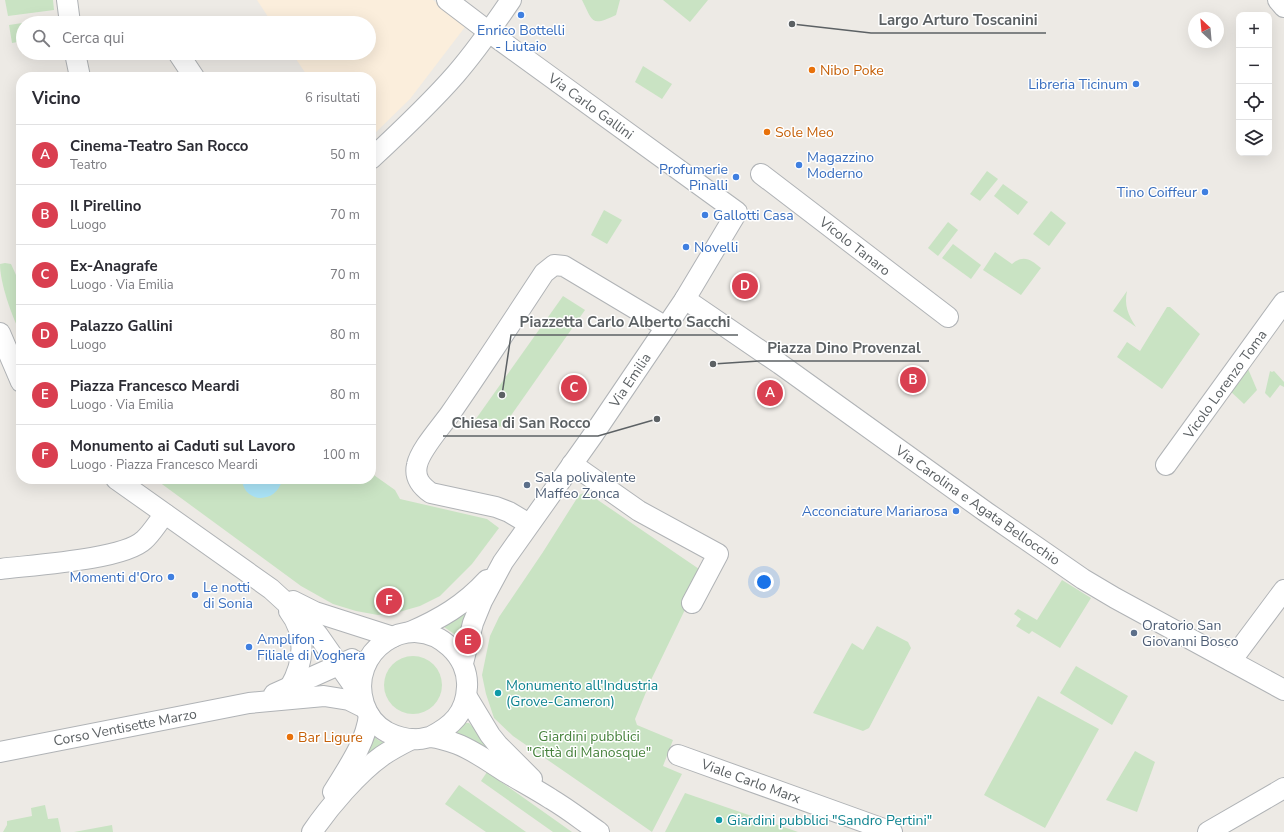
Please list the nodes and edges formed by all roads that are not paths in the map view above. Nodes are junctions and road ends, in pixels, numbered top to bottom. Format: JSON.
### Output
{"nodes":[{"id":1,"x":67,"y":0,"type":"edge"},
{"id":2,"x":447,"y":0,"type":"edge"},
{"id":3,"x":511,"y":0,"type":"edge"},
{"id":4,"x":1278,"y":0,"type":"edge"},
{"id":5,"x":1284,"y":7,"type":"edge"},
{"id":6,"x":69,"y":16,"type":"edge"},
{"id":7,"x":489,"y":32,"type":"junction"},
{"id":8,"x":76,"y":60,"type":"edge"},
{"id":9,"x":183,"y":60,"type":"edge"},
{"id":10,"x":79,"y":72,"type":"edge"},
{"id":11,"x":191,"y":72,"type":"edge"},
{"id":12,"x":376,"y":154,"type":"edge"},
{"id":13,"x":761,"y":174,"type":"dead end"},
{"id":14,"x":737,"y":212,"type":"joint"},
{"id":15,"x":685,"y":299,"type":"junction"},
{"id":16,"x":1284,"y":302,"type":"edge"},
{"id":17,"x":948,"y":318,"type":"dead end"},
{"id":18,"x":666,"y":327,"type":"junction"},
{"id":19,"x":0,"y":333,"type":"edge"},
{"id":20,"x":16,"y":370,"type":"edge"},
{"id":21,"x":572,"y":464,"type":"junction"},
{"id":22,"x":1166,"y":465,"type":"dead end"},
{"id":23,"x":123,"y":484,"type":"edge"},
{"id":24,"x":165,"y":514,"type":"junction"},
{"id":25,"x":529,"y":524,"type":"junction"},
{"id":26,"x":503,"y":562,"type":"junction"},
{"id":27,"x":0,"y":569,"type":"edge"},
{"id":28,"x":271,"y":589,"type":"junction"},
{"id":29,"x":1284,"y":590,"type":"edge"},
{"id":30,"x":692,"y":603,"type":"dead end"},
{"id":31,"x":394,"y":638,"type":"junction"},
{"id":32,"x":1231,"y":661,"type":"junction"},
{"id":33,"x":463,"y":663,"type":"junction"},
{"id":34,"x":340,"y":665,"type":"junction"},
{"id":35,"x":290,"y":687,"type":"junction"},
{"id":36,"x":1284,"y":690,"type":"edge"},
{"id":37,"x":466,"y":697,"type":"junction"},
{"id":38,"x":249,"y":703,"type":"junction"},
{"id":39,"x":366,"y":707,"type":"junction"},
{"id":40,"x":421,"y":738,"type":"junction"},
{"id":41,"x":0,"y":752,"type":"edge"},
{"id":42,"x":678,"y":755,"type":"dead end"},
{"id":43,"x":1284,"y":788,"type":"edge"},
{"id":44,"x":552,"y":799,"type":"junction"},
{"id":45,"x":315,"y":827,"type":"edge"},
{"id":46,"x":599,"y":832,"type":"edge"},
{"id":47,"x":892,"y":832,"type":"edge"},
{"id":48,"x":1208,"y":832,"type":"edge"}],
"edges":[{"from":1,"to":6,"type":"street"},
{"from":2,"to":7,"type":"street","name":"Via Carlo Gallini"},
{"from":3,"to":7,"type":"street"},
{"from":4,"to":5,"type":"street"},
{"from":7,"to":12,"type":"street"},
{"from":7,"to":14,"type":"street","name":"Via Carlo Gallini"},
{"from":8,"to":10,"type":"street"},
{"from":9,"to":11,"type":"street"},
{"from":13,"to":17,"type":"street","name":"Vicolo Tanaro"},
{"from":14,"to":15,"type":"street","name":"Via Emilia"},
{"from":15,"to":18,"type":"street","name":"Via Emilia"},
{"from":15,"to":32,"type":"street","name":"Via Carolina e Agata Bellocchio"},
{"from":16,"to":22,"type":"street","name":"Vicolo Lorenzo Toma"},
{"from":18,"to":21,"type":"street","name":"Via Emilia"},
{"from":18,"to":25,"type":"street"},
{"from":19,"to":20,"type":"street"},
{"from":21,"to":25,"type":"street","name":"Via Emilia"},
{"from":21,"to":30,"type":"street"},
{"from":23,"to":24,"type":"street"},
{"from":24,"to":27,"type":"street"},
{"from":24,"to":28,"type":"street"},
{"from":25,"to":26,"type":"street","name":"Via Emilia"},
{"from":26,"to":31,"type":"street","name":"Via Emilia"},
{"from":26,"to":33,"type":"street","name":"Via Emilia"},
{"from":28,"to":31,"type":"street"},
{"from":28,"to":34,"type":"street"},
{"from":28,"to":35,"type":"street"},
{"from":29,"to":32,"type":"street"},
{"from":31,"to":33,"type":"street"},
{"from":31,"to":34,"type":"street","name":"Corso Ventisette Marzo"},
{"from":31,"to":39,"type":"street"},
{"from":32,"to":36,"type":"street","name":"Via Carolina e Agata Bellocchio"},
{"from":33,"to":37,"type":"street"},
{"from":34,"to":35,"type":"street","name":"Corso Ventisette Marzo"},
{"from":34,"to":39,"type":"street"},
{"from":35,"to":38,"type":"street","name":"Corso Ventisette Marzo"},
{"from":37,"to":40,"type":"street"},
{"from":37,"to":44,"type":"street"},
{"from":38,"to":39,"type":"street","name":"Corso Ventisette Marzo"},
{"from":38,"to":41,"type":"street","name":"Corso Ventisette Marzo"},
{"from":39,"to":40,"type":"street"},
{"from":39,"to":45,"type":"street"},
{"from":40,"to":44,"type":"street"},
{"from":40,"to":45,"type":"street"},
{"from":42,"to":47,"type":"street","name":"Viale Carlo Marx"},
{"from":43,"to":48,"type":"street"},
{"from":44,"to":46,"type":"street"}]}
